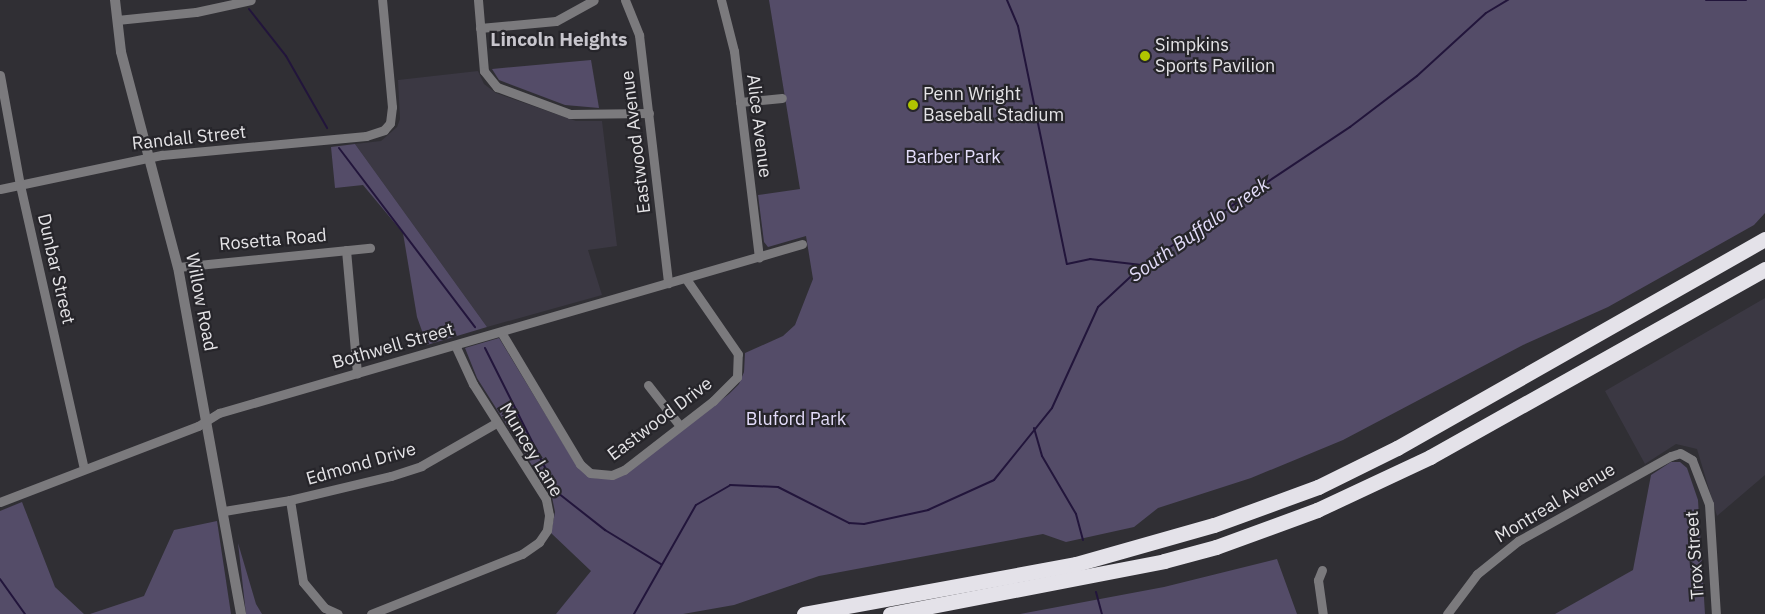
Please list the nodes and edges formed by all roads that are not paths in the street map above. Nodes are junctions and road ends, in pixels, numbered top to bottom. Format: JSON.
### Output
{"nodes":[{"id":1,"x":115,"y":0,"type":"edge"},
{"id":2,"x":251,"y":0,"type":"edge"},
{"id":3,"x":382,"y":0,"type":"edge"},
{"id":4,"x":478,"y":0,"type":"edge"},
{"id":5,"x":594,"y":0,"type":"edge"},
{"id":6,"x":625,"y":0,"type":"edge"},
{"id":7,"x":721,"y":0,"type":"edge"},
{"id":8,"x":117,"y":20,"type":"junction"},
{"id":9,"x":480,"y":28,"type":"junction"},
{"id":10,"x":0,"y":75,"type":"edge"},
{"id":11,"x":782,"y":98,"type":"dead end"},
{"id":12,"x":740,"y":102,"type":"junction"},
{"id":13,"x":649,"y":113,"type":"junction"},
{"id":14,"x":150,"y":157,"type":"junction"},
{"id":15,"x":20,"y":185,"type":"junction"},
{"id":16,"x":0,"y":189,"type":"edge"},
{"id":17,"x":1765,"y":239,"type":"edge"},
{"id":18,"x":802,"y":244,"type":"dead end"},
{"id":19,"x":370,"y":248,"type":"dead end"},
{"id":20,"x":346,"y":250,"type":"junction"},
{"id":21,"x":759,"y":257,"type":"junction"},
{"id":22,"x":178,"y":267,"type":"junction"},
{"id":23,"x":1765,"y":269,"type":"edge"},
{"id":24,"x":686,"y":279,"type":"junction"},
{"id":25,"x":668,"y":283,"type":"junction"},
{"id":26,"x":501,"y":332,"type":"junction"},
{"id":27,"x":454,"y":345,"type":"junction"},
{"id":28,"x":356,"y":374,"type":"junction"},
{"id":29,"x":648,"y":384,"type":"dead end"},
{"id":30,"x":208,"y":420,"type":"junction"},
{"id":31,"x":496,"y":423,"type":"junction"},
{"id":32,"x":680,"y":426,"type":"junction"},
{"id":33,"x":1671,"y":456,"type":"joint"},
{"id":34,"x":84,"y":469,"type":"junction"},
{"id":35,"x":290,"y":500,"type":"junction"},
{"id":36,"x":0,"y":502,"type":"edge"},
{"id":37,"x":224,"y":511,"type":"junction"},
{"id":38,"x":1322,"y":570,"type":"dead end"},
{"id":39,"x":241,"y":614,"type":"edge"},
{"id":40,"x":338,"y":614,"type":"edge"},
{"id":41,"x":371,"y":614,"type":"edge"},
{"id":42,"x":804,"y":614,"type":"edge"},
{"id":43,"x":890,"y":614,"type":"edge"},
{"id":44,"x":1323,"y":614,"type":"edge"},
{"id":45,"x":1447,"y":614,"type":"edge"},
{"id":46,"x":1716,"y":614,"type":"edge"}],
"edges":[{"from":1,"to":8,"type":"street","name":"Willow Road"},
{"from":2,"to":8,"type":"street"},
{"from":3,"to":14,"type":"street","name":"Randall Street"},
{"from":4,"to":9,"type":"street"},
{"from":5,"to":9,"type":"street"},
{"from":6,"to":13,"type":"street","name":"Eastwood Avenue"},
{"from":7,"to":12,"type":"street","name":"Alice Avenue"},
{"from":8,"to":14,"type":"street","name":"Willow Road"},
{"from":9,"to":13,"type":"street"},
{"from":10,"to":15,"type":"street","name":"Dunbar Street"},
{"from":11,"to":12,"type":"street"},
{"from":12,"to":21,"type":"street","name":"Alice Avenue"},
{"from":13,"to":25,"type":"street","name":"Eastwood Avenue"},
{"from":14,"to":15,"type":"street","name":"Randall Street"},
{"from":14,"to":22,"type":"street","name":"Willow Road"},
{"from":15,"to":16,"type":"street","name":"Randall Street"},
{"from":15,"to":34,"type":"street","name":"Dunbar Street"},
{"from":17,"to":42,"type":"highway"},
{"from":18,"to":21,"type":"street","name":"Bothwell Street"},
{"from":19,"to":20,"type":"street","name":"Rosetta Road"},
{"from":20,"to":22,"type":"street","name":"Rosetta Road"},
{"from":20,"to":28,"type":"street"},
{"from":21,"to":24,"type":"street","name":"Bothwell Street"},
{"from":22,"to":30,"type":"street","name":"Willow Road"},
{"from":23,"to":43,"type":"highway"},
{"from":24,"to":25,"type":"street","name":"Bothwell Street"},
{"from":24,"to":32,"type":"street","name":"Eastwood Drive"},
{"from":25,"to":26,"type":"street","name":"Bothwell Street"},
{"from":26,"to":27,"type":"street","name":"Bothwell Street"},
{"from":26,"to":32,"type":"street","name":"Eastwood Drive"},
{"from":27,"to":28,"type":"street","name":"Bothwell Street"},
{"from":27,"to":31,"type":"street","name":"Muncey Lane"},
{"from":28,"to":30,"type":"street","name":"Bothwell Street"},
{"from":29,"to":32,"type":"street"},
{"from":30,"to":34,"type":"street","name":"Bothwell Street"},
{"from":30,"to":37,"type":"street","name":"Willow Road"},
{"from":31,"to":35,"type":"street","name":"Edmond Drive"},
{"from":31,"to":41,"type":"street","name":"Muncey Lane"},
{"from":33,"to":45,"type":"street","name":"Montreal Avenue"},
{"from":33,"to":46,"type":"street","name":"Trox Street"},
{"from":34,"to":36,"type":"street","name":"Bothwell Street"},
{"from":35,"to":37,"type":"street","name":"Edmond Drive"},
{"from":35,"to":40,"type":"street"},
{"from":37,"to":39,"type":"street","name":"Willow Road"},
{"from":38,"to":44,"type":"street"}]}
